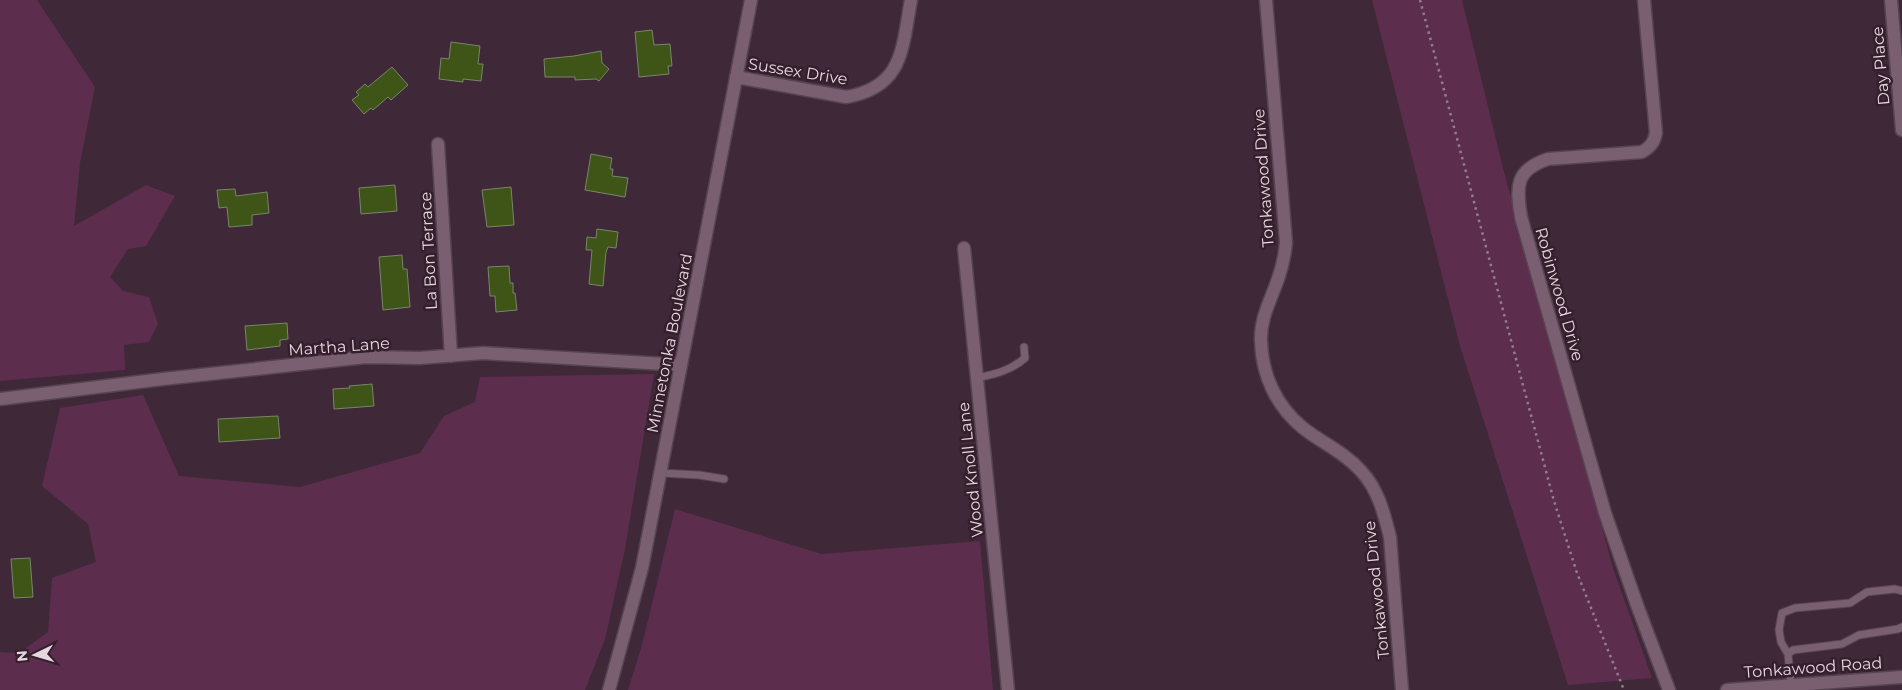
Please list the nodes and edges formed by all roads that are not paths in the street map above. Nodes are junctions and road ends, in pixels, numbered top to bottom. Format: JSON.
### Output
{"nodes":[{"id":1,"x":751,"y":0,"type":"edge"},
{"id":2,"x":911,"y":0,"type":"edge"},
{"id":3,"x":1266,"y":0,"type":"edge"},
{"id":4,"x":1644,"y":0,"type":"edge"},
{"id":5,"x":1891,"y":0,"type":"edge"},
{"id":6,"x":736,"y":77,"type":"junction"},
{"id":7,"x":1902,"y":130,"type":"edge"},
{"id":8,"x":438,"y":144,"type":"dead end"},
{"id":9,"x":964,"y":248,"type":"dead end"},
{"id":10,"x":1024,"y":347,"type":"dead end"},
{"id":11,"x":451,"y":356,"type":"junction"},
{"id":12,"x":681,"y":365,"type":"junction"},
{"id":13,"x":977,"y":378,"type":"junction"},
{"id":14,"x":0,"y":399,"type":"edge"},
{"id":15,"x":661,"y":473,"type":"junction"},
{"id":16,"x":724,"y":479,"type":"dead end"},
{"id":17,"x":1902,"y":591,"type":"edge"},
{"id":18,"x":1902,"y":627,"type":"edge"},
{"id":19,"x":1788,"y":654,"type":"junction"},
{"id":20,"x":1902,"y":677,"type":"edge"},
{"id":21,"x":1791,"y":685,"type":"junction"},
{"id":22,"x":609,"y":690,"type":"edge"},
{"id":23,"x":1008,"y":690,"type":"edge"},
{"id":24,"x":1402,"y":690,"type":"edge"},
{"id":25,"x":1669,"y":690,"type":"edge"},
{"id":26,"x":1726,"y":690,"type":"edge"}],
"edges":[{"from":1,"to":6,"type":"street","name":"Minnetonka Boulevard"},
{"from":2,"to":6,"type":"street","name":"Sussex Drive"},
{"from":3,"to":24,"type":"street","name":"Tonkawood Drive"},
{"from":4,"to":25,"type":"street","name":"Robinwood Drive"},
{"from":5,"to":7,"type":"street","name":"Day Place"},
{"from":6,"to":12,"type":"street","name":"Minnetonka Boulevard"},
{"from":8,"to":11,"type":"street","name":"La Bon Terrace"},
{"from":9,"to":13,"type":"street","name":"Wood Knoll Lane"},
{"from":10,"to":13,"type":"lane"},
{"from":11,"to":12,"type":"street","name":"Martha Lane"},
{"from":11,"to":14,"type":"street","name":"Martha Lane"},
{"from":12,"to":15,"type":"street","name":"Minnetonka Boulevard"},
{"from":13,"to":23,"type":"street","name":"Wood Knoll Lane"},
{"from":15,"to":16,"type":"lane"},
{"from":15,"to":22,"type":"street","name":"Minnetonka Boulevard"},
{"from":17,"to":19,"type":"lane"},
{"from":18,"to":19,"type":"lane"},
{"from":19,"to":21,"type":"lane"},
{"from":20,"to":21,"type":"street","name":"Tonkawood Road"},
{"from":21,"to":26,"type":"street","name":"Tonkawood Road"}]}
